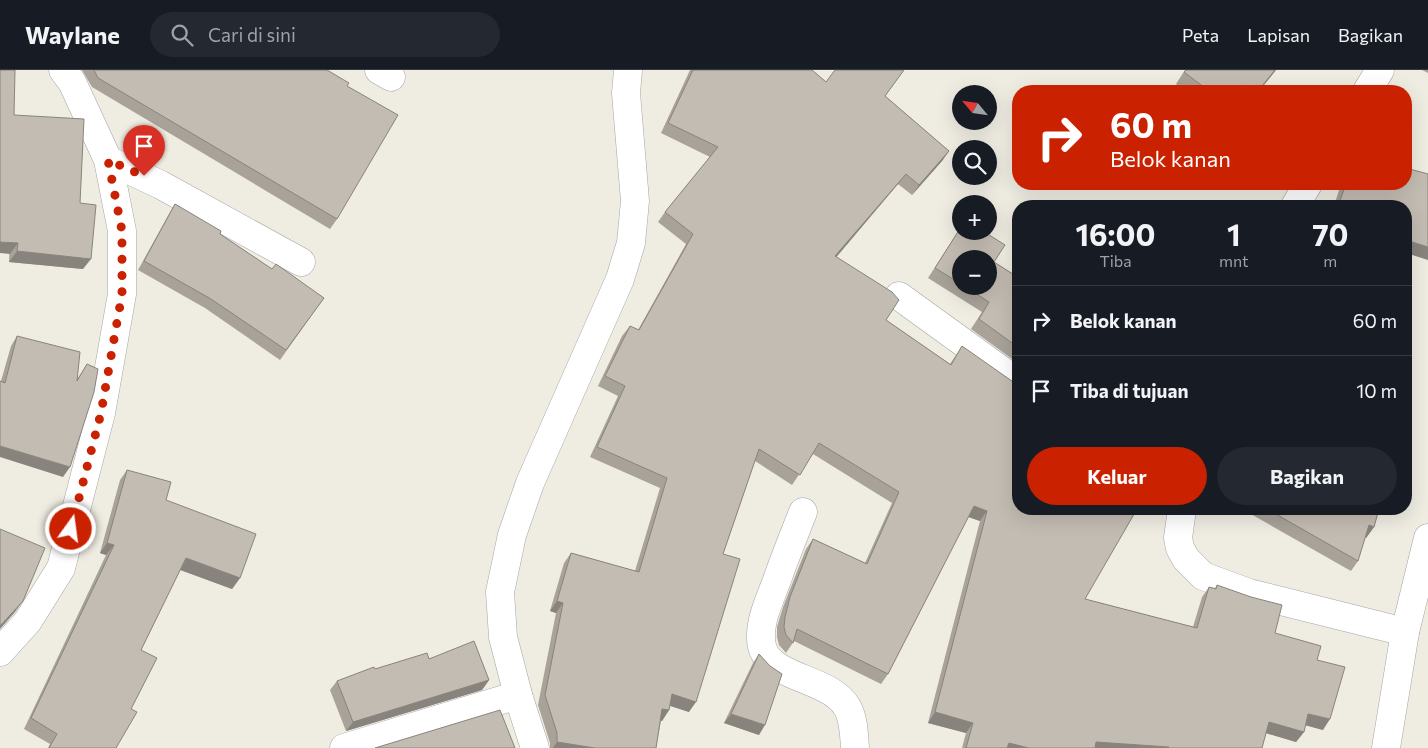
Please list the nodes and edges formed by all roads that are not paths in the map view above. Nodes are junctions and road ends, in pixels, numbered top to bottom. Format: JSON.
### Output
{"nodes":[{"id":1,"x":63,"y":70,"type":"edge"},
{"id":2,"x":628,"y":70,"type":"edge"},
{"id":3,"x":1380,"y":70,"type":"edge"},
{"id":4,"x":1370,"y":85,"type":"edge"},
{"id":5,"x":108,"y":160,"type":"junction"},
{"id":6,"x":301,"y":262,"type":"dead end"},
{"id":7,"x":899,"y":296,"type":"dead end"},
{"id":8,"x":1012,"y":378,"type":"edge"},
{"id":9,"x":803,"y":512,"type":"dead end"},
{"id":10,"x":1181,"y":515,"type":"edge"},
{"id":11,"x":1428,"y":538,"type":"edge"},
{"id":12,"x":1405,"y":632,"type":"junction"},
{"id":13,"x":0,"y":652,"type":"edge"},
{"id":14,"x":518,"y":694,"type":"junction"},
{"id":15,"x":375,"y":743,"type":"edge"},
{"id":16,"x":344,"y":748,"type":"edge"},
{"id":17,"x":535,"y":748,"type":"edge"},
{"id":18,"x":855,"y":748,"type":"edge"},
{"id":19,"x":1386,"y":748,"type":"edge"}],
"edges":[{"from":1,"to":5,"type":"street"},
{"from":2,"to":14,"type":"street"},
{"from":3,"to":4,"type":"street"},
{"from":5,"to":6,"type":"street"},
{"from":5,"to":13,"type":"street"},
{"from":7,"to":8,"type":"street"},
{"from":9,"to":18,"type":"street"},
{"from":10,"to":12,"type":"street"},
{"from":11,"to":12,"type":"street"},
{"from":12,"to":19,"type":"street"},
{"from":14,"to":15,"type":"street"},
{"from":14,"to":17,"type":"street"},
{"from":15,"to":16,"type":"street"}]}
